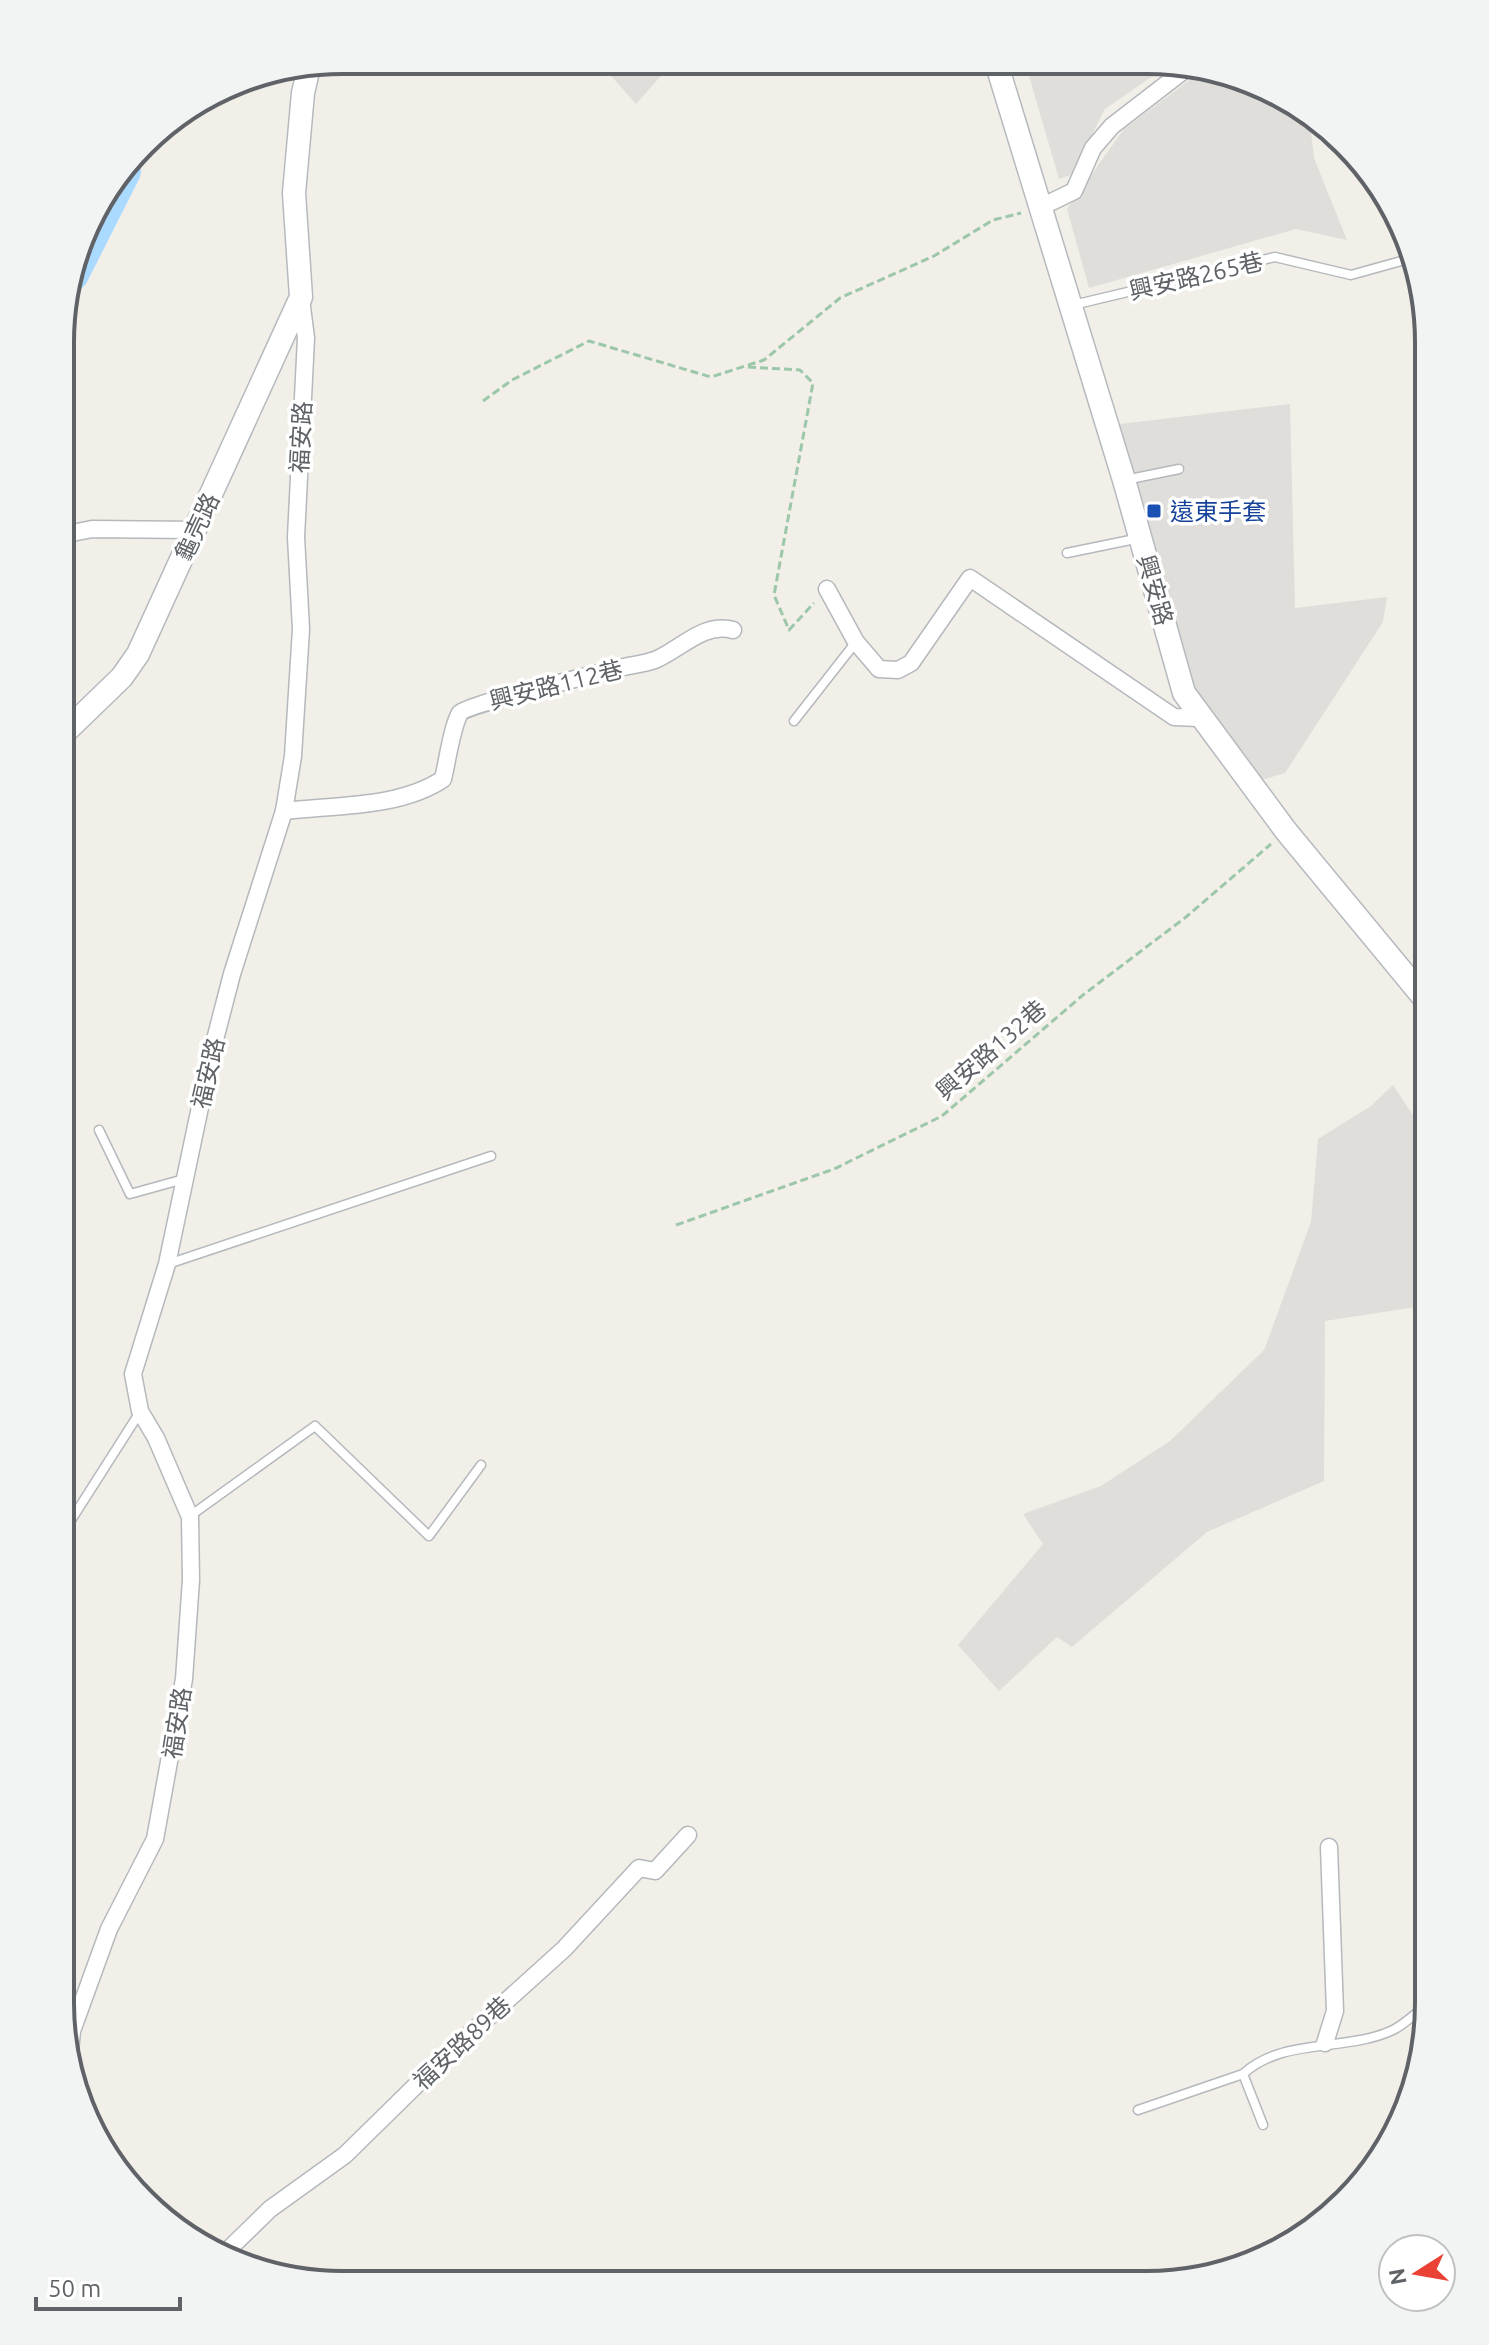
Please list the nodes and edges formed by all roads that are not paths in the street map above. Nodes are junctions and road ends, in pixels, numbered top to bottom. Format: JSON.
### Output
{"nodes":[{"id":1,"x":1000,"y":74,"type":"edge"},
{"id":2,"x":307,"y":76,"type":"edge"},
{"id":3,"x":1177,"y":76,"type":"edge"},
{"id":4,"x":1039,"y":208,"type":"junction"},
{"id":5,"x":1402,"y":261,"type":"edge"},
{"id":6,"x":301,"y":297,"type":"junction"},
{"id":7,"x":1072,"y":305,"type":"junction"},
{"id":8,"x":1179,"y":469,"type":"dead end"},
{"id":9,"x":1124,"y":480,"type":"junction"},
{"id":10,"x":195,"y":530,"type":"junction"},
{"id":11,"x":74,"y":533,"type":"edge"},
{"id":12,"x":1140,"y":538,"type":"junction"},
{"id":13,"x":1067,"y":553,"type":"dead end"},
{"id":14,"x":827,"y":589,"type":"road end"},
{"id":15,"x":733,"y":630,"type":"dead end"},
{"id":16,"x":856,"y":642,"type":"junction"},
{"id":17,"x":1200,"y":718,"type":"junction"},
{"id":18,"x":794,"y":721,"type":"dead end"},
{"id":19,"x":74,"y":723,"type":"edge"},
{"id":20,"x":284,"y":811,"type":"junction"},
{"id":21,"x":1415,"y":987,"type":"edge"},
{"id":22,"x":99,"y":1130,"type":"dead end"},
{"id":23,"x":491,"y":1156,"type":"dead end"},
{"id":24,"x":184,"y":1179,"type":"junction"},
{"id":25,"x":167,"y":1264,"type":"junction"},
{"id":26,"x":140,"y":1411,"type":"junction"},
{"id":27,"x":481,"y":1465,"type":"dead end"},
{"id":28,"x":74,"y":1515,"type":"edge"},
{"id":29,"x":190,"y":1517,"type":"junction"},
{"id":30,"x":688,"y":1835,"type":"dead end"},
{"id":31,"x":1329,"y":1847,"type":"dead end"},
{"id":32,"x":1414,"y":2014,"type":"edge"},
{"id":33,"x":75,"y":2022,"type":"edge"},
{"id":34,"x":1325,"y":2043,"type":"junction"},
{"id":35,"x":1243,"y":2074,"type":"junction"},
{"id":36,"x":1138,"y":2110,"type":"dead end"},
{"id":37,"x":1263,"y":2125,"type":"dead end"},
{"id":38,"x":231,"y":2247,"type":"edge"}],
"edges":[{"from":1,"to":4,"type":"street","name":"興安路"},
{"from":2,"to":6,"type":"street","name":"福安路"},
{"from":3,"to":4,"type":"street"},
{"from":4,"to":7,"type":"street","name":"興安路"},
{"from":5,"to":7,"type":"lane","name":"興安路265巷"},
{"from":6,"to":10,"type":"street","name":"龜壳路"},
{"from":6,"to":20,"type":"street","name":"福安路"},
{"from":7,"to":9,"type":"street","name":"興安路"},
{"from":8,"to":9,"type":"lane"},
{"from":9,"to":12,"type":"street","name":"興安路"},
{"from":10,"to":11,"type":"street"},
{"from":10,"to":19,"type":"street","name":"龜壳路"},
{"from":12,"to":13,"type":"lane"},
{"from":12,"to":17,"type":"street","name":"興安路"},
{"from":14,"to":16,"type":"street"},
{"from":15,"to":20,"type":"street","name":"興安路112巷"},
{"from":16,"to":17,"type":"street"},
{"from":16,"to":18,"type":"lane"},
{"from":17,"to":21,"type":"street","name":"興安路"},
{"from":20,"to":24,"type":"street","name":"福安路"},
{"from":22,"to":24,"type":"lane"},
{"from":23,"to":25,"type":"lane"},
{"from":24,"to":25,"type":"street","name":"福安路"},
{"from":25,"to":26,"type":"street","name":"福安路"},
{"from":26,"to":28,"type":"lane"},
{"from":26,"to":29,"type":"street","name":"福安路"},
{"from":27,"to":29,"type":"lane"},
{"from":29,"to":33,"type":"street","name":"福安路"},
{"from":30,"to":38,"type":"street","name":"福安路89巷"},
{"from":31,"to":34,"type":"street"},
{"from":32,"to":34,"type":"lane"},
{"from":34,"to":35,"type":"lane"},
{"from":35,"to":36,"type":"lane"},
{"from":35,"to":37,"type":"lane"}]}
